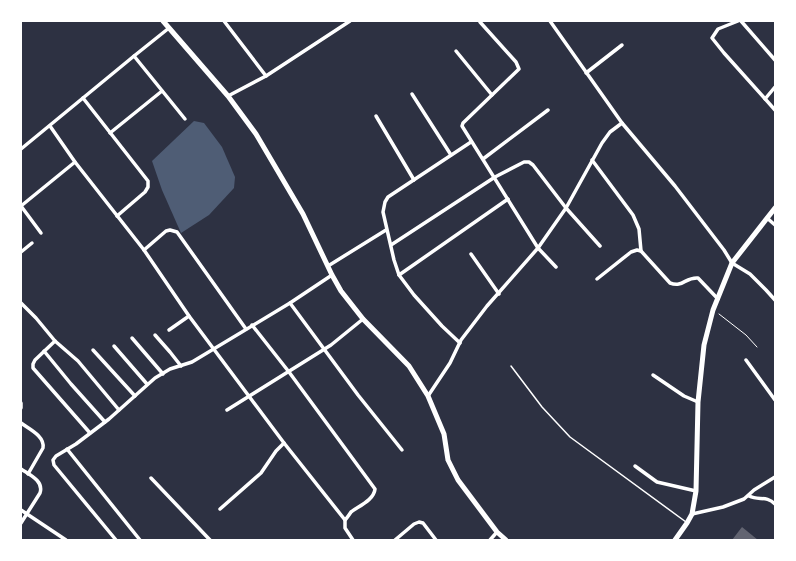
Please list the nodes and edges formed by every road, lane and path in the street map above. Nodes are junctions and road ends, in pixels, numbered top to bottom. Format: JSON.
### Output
{"nodes":[{"id":1,"x":163,"y":21,"type":"edge"},
{"id":2,"x":224,"y":21,"type":"edge"},
{"id":3,"x":350,"y":21,"type":"edge"},
{"id":4,"x":550,"y":21,"type":"edge"},
{"id":5,"x":740,"y":21,"type":"edge"},
{"id":6,"x":480,"y":22,"type":"edge"},
{"id":7,"x":169,"y":28,"type":"junction"},
{"id":8,"x":622,"y":45,"type":"dead end"},
{"id":9,"x":456,"y":51,"type":"dead end"},
{"id":10,"x":134,"y":56,"type":"junction"},
{"id":11,"x":775,"y":60,"type":"edge"},
{"id":12,"x":586,"y":73,"type":"junction"},
{"id":13,"x":266,"y":76,"type":"junction"},
{"id":14,"x":775,"y":86,"type":"edge"},
{"id":15,"x":162,"y":91,"type":"junction"},
{"id":16,"x":412,"y":94,"type":"dead end"},
{"id":17,"x":492,"y":95,"type":"junction"},
{"id":18,"x":228,"y":96,"type":"junction"},
{"id":19,"x":83,"y":98,"type":"junction"},
{"id":20,"x":765,"y":99,"type":"junction"},
{"id":21,"x":548,"y":110,"type":"dead end"},
{"id":22,"x":775,"y":110,"type":"edge"},
{"id":23,"x":376,"y":116,"type":"dead end"},
{"id":24,"x":185,"y":119,"type":"dead end"},
{"id":25,"x":622,"y":122,"type":"junction"},
{"id":26,"x":50,"y":126,"type":"junction"},
{"id":27,"x":110,"y":133,"type":"junction"},
{"id":28,"x":471,"y":142,"type":"junction"},
{"id":29,"x":21,"y":149,"type":"edge"},
{"id":30,"x":451,"y":155,"type":"junction"},
{"id":31,"x":483,"y":159,"type":"junction"},
{"id":32,"x":592,"y":160,"type":"junction"},
{"id":33,"x":75,"y":162,"type":"junction"},
{"id":34,"x":495,"y":177,"type":"junction"},
{"id":35,"x":414,"y":180,"type":"junction"},
{"id":36,"x":508,"y":199,"type":"junction"},
{"id":37,"x":21,"y":206,"type":"edge"},
{"id":38,"x":566,"y":208,"type":"junction"},
{"id":39,"x":775,"y":208,"type":"edge"},
{"id":40,"x":117,"y":216,"type":"junction"},
{"id":41,"x":767,"y":218,"type":"junction"},
{"id":42,"x":775,"y":225,"type":"edge"},
{"id":43,"x":386,"y":230,"type":"junction"},
{"id":44,"x":41,"y":233,"type":"dead end"},
{"id":45,"x":32,"y":243,"type":"dead end"},
{"id":46,"x":391,"y":245,"type":"junction"},
{"id":47,"x":600,"y":246,"type":"dead end"},
{"id":48,"x":538,"y":248,"type":"junction"},
{"id":49,"x":144,"y":250,"type":"junction"},
{"id":50,"x":641,"y":251,"type":"junction"},
{"id":51,"x":21,"y":252,"type":"edge"},
{"id":52,"x":471,"y":254,"type":"dead end"},
{"id":53,"x":732,"y":263,"type":"junction"},
{"id":54,"x":328,"y":266,"type":"junction"},
{"id":55,"x":556,"y":267,"type":"dead end"},
{"id":56,"x":332,"y":275,"type":"junction"},
{"id":57,"x":399,"y":275,"type":"junction"},
{"id":58,"x":597,"y":279,"type":"dead end"},
{"id":59,"x":498,"y":294,"type":"junction"},
{"id":60,"x":718,"y":299,"type":"junction"},
{"id":61,"x":775,"y":300,"type":"edge"},
{"id":62,"x":21,"y":303,"type":"edge"},
{"id":63,"x":290,"y":303,"type":"junction"},
{"id":64,"x":713,"y":310,"type":"junction"},
{"id":65,"x":189,"y":316,"type":"junction"},
{"id":66,"x":363,"y":319,"type":"junction"},
{"id":67,"x":252,"y":326,"type":"junction"},
{"id":68,"x":246,"y":329,"type":"junction"},
{"id":69,"x":169,"y":330,"type":"dead end"},
{"id":70,"x":155,"y":335,"type":"dead end"},
{"id":71,"x":132,"y":338,"type":"dead end"},
{"id":72,"x":56,"y":341,"type":"junction"},
{"id":73,"x":460,"y":343,"type":"junction"},
{"id":74,"x":114,"y":346,"type":"dead end"},
{"id":75,"x":757,"y":347,"type":"dead end"},
{"id":76,"x":214,"y":348,"type":"junction"},
{"id":77,"x":324,"y":349,"type":"junction"},
{"id":78,"x":94,"y":350,"type":"dead end"},
{"id":79,"x":44,"y":351,"type":"junction"},
{"id":80,"x":746,"y":360,"type":"dead end"},
{"id":81,"x":181,"y":366,"type":"junction"},
{"id":82,"x":511,"y":366,"type":"dead end"},
{"id":83,"x":289,"y":372,"type":"junction"},
{"id":84,"x":163,"y":374,"type":"junction"},
{"id":85,"x":653,"y":375,"type":"dead end"},
{"id":86,"x":147,"y":384,"type":"junction"},
{"id":87,"x":249,"y":395,"type":"junction"},
{"id":88,"x":135,"y":396,"type":"junction"},
{"id":89,"x":428,"y":396,"type":"junction"},
{"id":90,"x":775,"y":400,"type":"edge"},
{"id":91,"x":698,"y":402,"type":"junction"},
{"id":92,"x":21,"y":403,"type":"edge"},
{"id":93,"x":21,"y":408,"type":"edge"},
{"id":94,"x":119,"y":410,"type":"junction"},
{"id":95,"x":227,"y":410,"type":"dead end"},
{"id":96,"x":105,"y":422,"type":"junction"},
{"id":97,"x":21,"y":423,"type":"edge"},
{"id":98,"x":90,"y":433,"type":"junction"},
{"id":99,"x":284,"y":443,"type":"junction"},
{"id":100,"x":67,"y":449,"type":"junction"},
{"id":101,"x":402,"y":450,"type":"dead end"},
{"id":102,"x":635,"y":466,"type":"dead end"},
{"id":103,"x":21,"y":469,"type":"edge"},
{"id":104,"x":28,"y":474,"type":"junction"},
{"id":105,"x":775,"y":477,"type":"edge"},
{"id":106,"x":152,"y":478,"type":"dead end"},
{"id":107,"x":696,"y":491,"type":"junction"},
{"id":108,"x":749,"y":496,"type":"junction"},
{"id":109,"x":775,"y":504,"type":"edge"},
{"id":110,"x":21,"y":510,"type":"edge"},
{"id":111,"x":220,"y":510,"type":"dead end"},
{"id":112,"x":27,"y":514,"type":"junction"},
{"id":113,"x":692,"y":514,"type":"junction"},
{"id":114,"x":345,"y":520,"type":"junction"},
{"id":115,"x":21,"y":523,"type":"edge"},
{"id":116,"x":687,"y":524,"type":"junction"},
{"id":117,"x":497,"y":532,"type":"junction"},
{"id":118,"x":66,"y":540,"type":"edge"},
{"id":119,"x":116,"y":540,"type":"edge"},
{"id":120,"x":140,"y":540,"type":"edge"},
{"id":121,"x":210,"y":540,"type":"edge"},
{"id":122,"x":353,"y":540,"type":"edge"},
{"id":123,"x":394,"y":540,"type":"edge"},
{"id":124,"x":436,"y":540,"type":"edge"},
{"id":125,"x":490,"y":540,"type":"edge"},
{"id":126,"x":506,"y":540,"type":"edge"},
{"id":127,"x":675,"y":540,"type":"edge"}],
"edges":[{"from":1,"to":7,"type":"main road"},
{"from":2,"to":13,"type":"street"},
{"from":3,"to":13,"type":"street"},
{"from":4,"to":12,"type":"street"},
{"from":5,"to":11,"type":"street"},
{"from":5,"to":20,"type":"street"},
{"from":6,"to":17,"type":"street"},
{"from":7,"to":10,"type":"street"},
{"from":7,"to":18,"type":"main road"},
{"from":8,"to":12,"type":"street"},
{"from":9,"to":17,"type":"street"},
{"from":10,"to":15,"type":"street"},
{"from":10,"to":19,"type":"street"},
{"from":12,"to":25,"type":"street"},
{"from":13,"to":18,"type":"street"},
{"from":14,"to":20,"type":"street"},
{"from":15,"to":24,"type":"street"},
{"from":15,"to":27,"type":"street"},
{"from":16,"to":30,"type":"street"},
{"from":17,"to":28,"type":"street"},
{"from":18,"to":54,"type":"main road"},
{"from":19,"to":26,"type":"street"},
{"from":19,"to":27,"type":"street"},
{"from":20,"to":22,"type":"street"},
{"from":21,"to":31,"type":"street"},
{"from":23,"to":35,"type":"street"},
{"from":25,"to":32,"type":"street"},
{"from":25,"to":53,"type":"street"},
{"from":26,"to":29,"type":"street"},
{"from":26,"to":33,"type":"street"},
{"from":27,"to":40,"type":"street"},
{"from":28,"to":30,"type":"street"},
{"from":28,"to":31,"type":"street"},
{"from":30,"to":35,"type":"street"},
{"from":31,"to":34,"type":"street"},
{"from":32,"to":38,"type":"street"},
{"from":32,"to":50,"type":"street"},
{"from":33,"to":37,"type":"street"},
{"from":33,"to":40,"type":"street"},
{"from":34,"to":36,"type":"street"},
{"from":34,"to":38,"type":"street"},
{"from":34,"to":46,"type":"street"},
{"from":35,"to":43,"type":"street"},
{"from":36,"to":48,"type":"street"},
{"from":36,"to":57,"type":"street"},
{"from":37,"to":44,"type":"street"},
{"from":38,"to":47,"type":"street"},
{"from":38,"to":48,"type":"street"},
{"from":39,"to":41,"type":"main road"},
{"from":40,"to":49,"type":"street"},
{"from":41,"to":42,"type":"street"},
{"from":41,"to":53,"type":"main road"},
{"from":43,"to":46,"type":"street"},
{"from":43,"to":54,"type":"street"},
{"from":45,"to":51,"type":"street"},
{"from":46,"to":57,"type":"street"},
{"from":48,"to":55,"type":"street"},
{"from":48,"to":59,"type":"street"},
{"from":49,"to":65,"type":"street"},
{"from":49,"to":68,"type":"street"},
{"from":50,"to":58,"type":"street"},
{"from":50,"to":60,"type":"street"},
{"from":52,"to":59,"type":"street"},
{"from":53,"to":60,"type":"main road"},
{"from":53,"to":61,"type":"street"},
{"from":54,"to":56,"type":"main road"},
{"from":56,"to":63,"type":"street"},
{"from":56,"to":66,"type":"main road"},
{"from":57,"to":73,"type":"street"},
{"from":59,"to":73,"type":"street"},
{"from":60,"to":64,"type":"main road"},
{"from":62,"to":72,"type":"street"},
{"from":63,"to":67,"type":"street"},
{"from":63,"to":77,"type":"street"},
{"from":64,"to":75,"type":"path"},
{"from":64,"to":91,"type":"main road"},
{"from":65,"to":69,"type":"street"},
{"from":65,"to":76,"type":"street"},
{"from":66,"to":77,"type":"street"},
{"from":66,"to":89,"type":"main road"},
{"from":67,"to":68,"type":"street"},
{"from":67,"to":83,"type":"street"},
{"from":68,"to":76,"type":"street"},
{"from":70,"to":81,"type":"street"},
{"from":71,"to":84,"type":"street"},
{"from":72,"to":79,"type":"street"},
{"from":72,"to":94,"type":"street"},
{"from":73,"to":89,"type":"street"},
{"from":74,"to":86,"type":"street"},
{"from":76,"to":81,"type":"street"},
{"from":76,"to":87,"type":"street"},
{"from":77,"to":83,"type":"street"},
{"from":77,"to":101,"type":"street"},
{"from":78,"to":88,"type":"street"},
{"from":79,"to":96,"type":"street"},
{"from":79,"to":98,"type":"street"},
{"from":80,"to":90,"type":"street"},
{"from":81,"to":84,"type":"street"},
{"from":82,"to":116,"type":"lane"},
{"from":83,"to":87,"type":"street"},
{"from":83,"to":114,"type":"street"},
{"from":84,"to":86,"type":"street"},
{"from":85,"to":91,"type":"street"},
{"from":86,"to":88,"type":"street"},
{"from":87,"to":95,"type":"street"},
{"from":87,"to":99,"type":"street"},
{"from":88,"to":94,"type":"street"},
{"from":89,"to":117,"type":"main road"},
{"from":91,"to":107,"type":"main road"},
{"from":92,"to":93,"type":"street"},
{"from":94,"to":96,"type":"street"},
{"from":96,"to":98,"type":"street"},
{"from":97,"to":104,"type":"street"},
{"from":98,"to":100,"type":"street"},
{"from":99,"to":111,"type":"street"},
{"from":99,"to":114,"type":"street"},
{"from":100,"to":119,"type":"street"},
{"from":100,"to":120,"type":"street"},
{"from":102,"to":107,"type":"street"},
{"from":103,"to":104,"type":"street"},
{"from":104,"to":112,"type":"street"},
{"from":105,"to":108,"type":"street"},
{"from":106,"to":121,"type":"street"},
{"from":107,"to":113,"type":"main road"},
{"from":108,"to":109,"type":"street"},
{"from":108,"to":113,"type":"street"},
{"from":110,"to":112,"type":"street"},
{"from":112,"to":115,"type":"street"},
{"from":112,"to":118,"type":"street"},
{"from":113,"to":116,"type":"main road"},
{"from":114,"to":122,"type":"street"},
{"from":116,"to":127,"type":"main road"},
{"from":117,"to":125,"type":"street"},
{"from":117,"to":126,"type":"main road"},
{"from":123,"to":124,"type":"street"}]}
